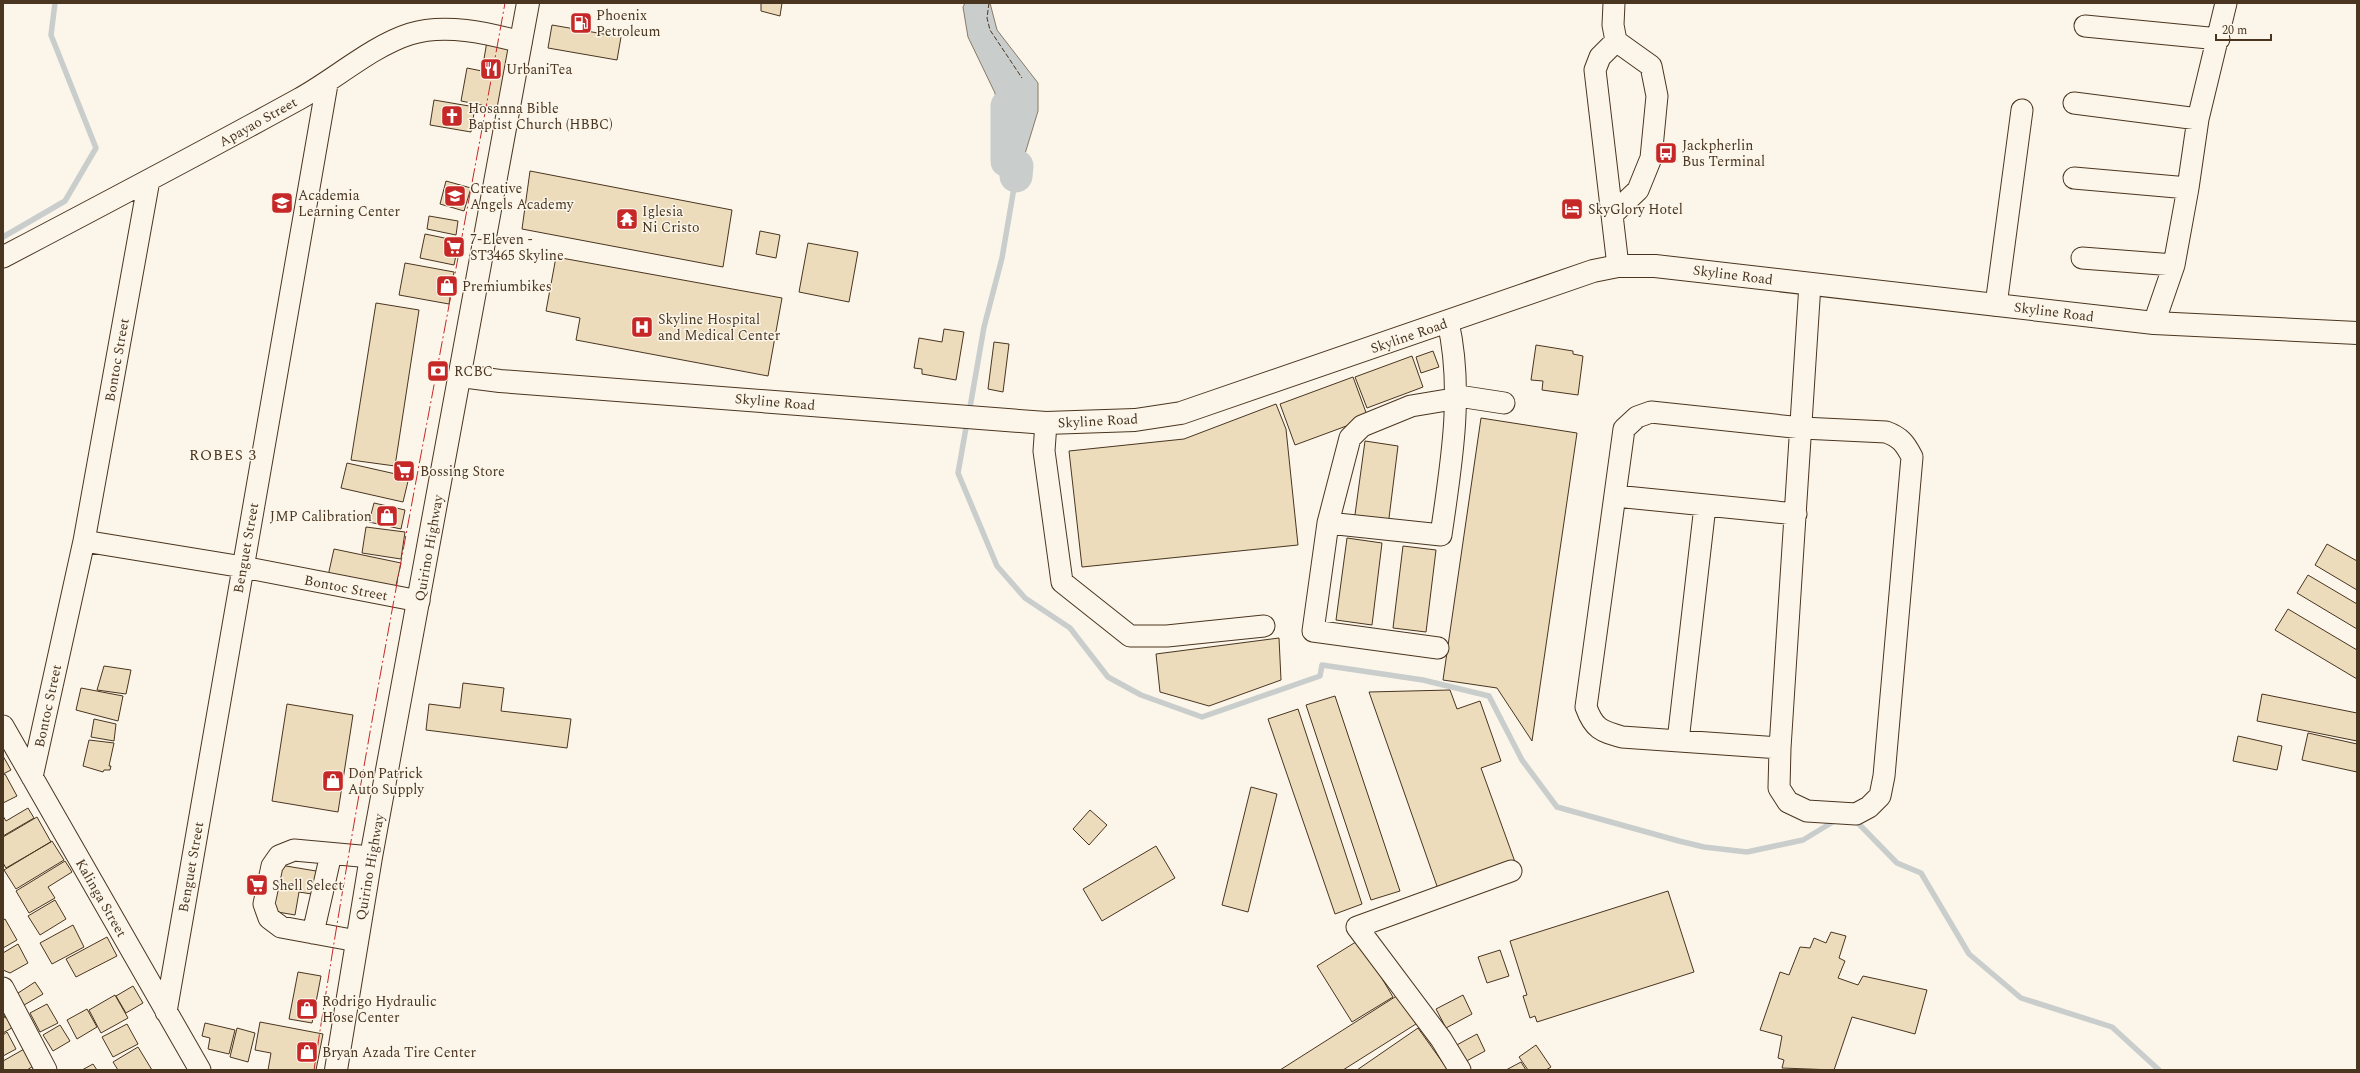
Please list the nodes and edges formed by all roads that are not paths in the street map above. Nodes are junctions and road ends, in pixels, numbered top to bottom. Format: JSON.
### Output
{"nodes":[{"id":1,"x":528,"y":3,"type":"edge"},
{"id":2,"x":1614,"y":3,"type":"edge"},
{"id":3,"x":2226,"y":3,"type":"edge"},
{"id":4,"x":2085,"y":26,"type":"dead end"},
{"id":5,"x":2219,"y":40,"type":"junction"},
{"id":6,"x":1616,"y":41,"type":"junction"},
{"id":7,"x":520,"y":42,"type":"junction"},
{"id":8,"x":327,"y":84,"type":"junction"},
{"id":9,"x":2074,"y":103,"type":"dead end"},
{"id":10,"x":2022,"y":110,"type":"dead end"},
{"id":11,"x":2198,"y":119,"type":"junction"},
{"id":12,"x":2074,"y":178,"type":"dead end"},
{"id":13,"x":149,"y":180,"type":"junction"},
{"id":14,"x":2188,"y":188,"type":"junction"},
{"id":15,"x":1613,"y":214,"type":"junction"},
{"id":16,"x":3,"y":257,"type":"edge"},
{"id":17,"x":2082,"y":258,"type":"dead end"},
{"id":18,"x":2174,"y":265,"type":"junction"},
{"id":19,"x":1618,"y":266,"type":"junction"},
{"id":20,"x":1810,"y":284,"type":"junction"},
{"id":21,"x":1996,"y":305,"type":"junction"},
{"id":22,"x":1448,"y":322,"type":"junction"},
{"id":23,"x":2154,"y":323,"type":"junction"},
{"id":24,"x":2357,"y":333,"type":"edge"},
{"id":25,"x":461,"y":376,"type":"junction"},
{"id":26,"x":1455,"y":398,"type":"junction"},
{"id":27,"x":1504,"y":403,"type":"dead end"},
{"id":28,"x":1046,"y":423,"type":"junction"},
{"id":29,"x":1802,"y":428,"type":"junction"},
{"id":30,"x":1615,"y":496,"type":"junction"},
{"id":31,"x":1705,"y":506,"type":"junction"},
{"id":32,"x":1796,"y":514,"type":"junction"},
{"id":33,"x":1328,"y":523,"type":"junction"},
{"id":34,"x":84,"y":541,"type":"junction"},
{"id":35,"x":243,"y":567,"type":"junction"},
{"id":36,"x":419,"y":601,"type":"junction"},
{"id":37,"x":1264,"y":626,"type":"dead end"},
{"id":38,"x":1438,"y":648,"type":"dead end"},
{"id":39,"x":3,"y":726,"type":"edge"},
{"id":40,"x":1678,"y":741,"type":"junction"},
{"id":41,"x":1780,"y":748,"type":"junction"},
{"id":42,"x":32,"y":777,"type":"junction"},
{"id":43,"x":331,"y":854,"type":"junction"},
{"id":44,"x":371,"y":857,"type":"junction"},
{"id":45,"x":1511,"y":871,"type":"dead end"},
{"id":46,"x":313,"y":933,"type":"junction"},
{"id":47,"x":357,"y":941,"type":"junction"},
{"id":48,"x":3,"y":988,"type":"edge"},
{"id":49,"x":166,"y":1012,"type":"junction"},
{"id":50,"x":46,"y":1070,"type":"edge"},
{"id":51,"x":200,"y":1070,"type":"edge"},
{"id":52,"x":336,"y":1070,"type":"edge"},
{"id":53,"x":1460,"y":1070,"type":"edge"}],
"edges":[{"from":1,"to":7,"type":"main road","name":"Quirino Highway"},
{"from":2,"to":6,"type":"street"},
{"from":3,"to":5,"type":"street"},
{"from":4,"to":5,"type":"street"},
{"from":5,"to":11,"type":"street"},
{"from":6,"to":15,"type":"street"},
{"from":6,"to":15,"type":"street"},
{"from":7,"to":8,"type":"street","name":"Apayao Street"},
{"from":7,"to":25,"type":"main road","name":"Quirino Highway"},
{"from":8,"to":13,"type":"street","name":"Apayao Street"},
{"from":8,"to":35,"type":"street","name":"Benguet Street"},
{"from":9,"to":11,"type":"street"},
{"from":10,"to":21,"type":"street"},
{"from":11,"to":14,"type":"street"},
{"from":12,"to":14,"type":"street"},
{"from":13,"to":16,"type":"street","name":"Apayao Street"},
{"from":13,"to":34,"type":"street","name":"Bontoc Street"},
{"from":14,"to":18,"type":"street"},
{"from":15,"to":19,"type":"street"},
{"from":17,"to":18,"type":"street"},
{"from":18,"to":23,"type":"street"},
{"from":19,"to":20,"type":"main road","name":"Skyline Road"},
{"from":19,"to":22,"type":"main road","name":"Skyline Road"},
{"from":20,"to":21,"type":"main road","name":"Skyline Road"},
{"from":20,"to":29,"type":"street"},
{"from":21,"to":23,"type":"main road","name":"Skyline Road"},
{"from":22,"to":26,"type":"street"},
{"from":22,"to":28,"type":"main road","name":"Skyline Road"},
{"from":23,"to":24,"type":"main road","name":"Skyline Road"},
{"from":25,"to":28,"type":"main road","name":"Skyline Road"},
{"from":25,"to":36,"type":"main road","name":"Quirino Highway"},
{"from":26,"to":27,"type":"street"},
{"from":26,"to":33,"type":"street"},
{"from":26,"to":33,"type":"street"},
{"from":28,"to":37,"type":"street"},
{"from":29,"to":30,"type":"street"},
{"from":29,"to":32,"type":"street"},
{"from":29,"to":41,"type":"street"},
{"from":30,"to":31,"type":"street"},
{"from":30,"to":40,"type":"street"},
{"from":31,"to":32,"type":"street"},
{"from":31,"to":40,"type":"street"},
{"from":32,"to":41,"type":"street"},
{"from":33,"to":38,"type":"street"},
{"from":34,"to":35,"type":"street","name":"Bontoc Street"},
{"from":34,"to":42,"type":"street","name":"Bontoc Street"},
{"from":35,"to":36,"type":"street","name":"Bontoc Street"},
{"from":35,"to":49,"type":"street","name":"Benguet Street"},
{"from":36,"to":44,"type":"main road","name":"Quirino Highway"},
{"from":39,"to":42,"type":"street","name":"Kalinga Street"},
{"from":40,"to":41,"type":"street"},
{"from":42,"to":49,"type":"street","name":"Kalinga Street"},
{"from":43,"to":44,"type":"street"},
{"from":43,"to":46,"type":"street"},
{"from":43,"to":46,"type":"street"},
{"from":44,"to":47,"type":"main road","name":"Quirino Highway"},
{"from":45,"to":53,"type":"street"},
{"from":46,"to":47,"type":"street"},
{"from":47,"to":52,"type":"main road","name":"Quirino Highway"},
{"from":48,"to":50,"type":"street"},
{"from":49,"to":51,"type":"street","name":"Kalinga Street"}]}
